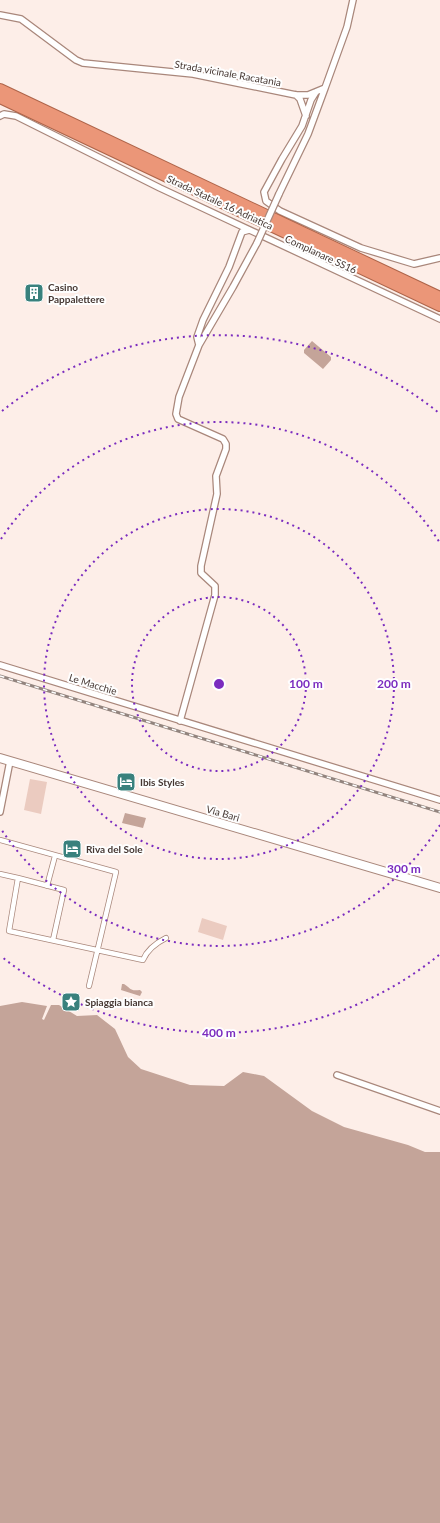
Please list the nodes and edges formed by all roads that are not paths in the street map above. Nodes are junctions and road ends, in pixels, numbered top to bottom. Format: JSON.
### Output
{"nodes":[{"id":1,"x":353,"y":0,"type":"edge"},
{"id":2,"x":0,"y":15,"type":"edge"},
{"id":3,"x":325,"y":88,"type":"junction"},
{"id":4,"x":0,"y":89,"type":"edge"},
{"id":5,"x":316,"y":92,"type":"junction"},
{"id":6,"x":296,"y":94,"type":"junction"},
{"id":7,"x":0,"y":98,"type":"edge"},
{"id":8,"x":0,"y":116,"type":"edge"},
{"id":9,"x":306,"y":116,"type":"junction"},
{"id":10,"x":249,"y":230,"type":"junction"},
{"id":11,"x":440,"y":258,"type":"edge"},
{"id":12,"x":416,"y":285,"type":"junction"},
{"id":13,"x":440,"y":292,"type":"edge"},
{"id":14,"x":440,"y":297,"type":"edge"},
{"id":15,"x":440,"y":306,"type":"edge"},
{"id":16,"x":440,"y":319,"type":"edge"},
{"id":17,"x":199,"y":345,"type":"junction"},
{"id":18,"x":0,"y":665,"type":"edge"},
{"id":19,"x":180,"y":720,"type":"junction"},
{"id":20,"x":0,"y":758,"type":"edge"},
{"id":21,"x":10,"y":761,"type":"junction"},
{"id":22,"x":440,"y":800,"type":"edge"},
{"id":23,"x":0,"y":812,"type":"edge"},
{"id":24,"x":0,"y":840,"type":"edge"},
{"id":25,"x":56,"y":856,"type":"junction"},
{"id":26,"x":0,"y":874,"type":"edge"},
{"id":27,"x":18,"y":878,"type":"junction"},
{"id":28,"x":48,"y":886,"type":"junction"},
{"id":29,"x":440,"y":888,"type":"edge"},
{"id":30,"x":166,"y":938,"type":"dead end"},
{"id":31,"x":53,"y":940,"type":"junction"},
{"id":32,"x":98,"y":950,"type":"junction"},
{"id":33,"x":89,"y":986,"type":"dead end"},
{"id":34,"x":337,"y":1075,"type":"dead end"},
{"id":35,"x":440,"y":1111,"type":"edge"}],
"edges":[{"from":1,"to":3,"type":"street"},
{"from":2,"to":6,"type":"street","name":"Strada vicinale Racatania"},
{"from":3,"to":5,"type":"street","name":"Strada vicinale Racatania"},
{"from":3,"to":17,"type":"street","bridge":true},
{"from":4,"to":12,"type":"highway","name":"Strada Statale 16 Adriatica"},
{"from":5,"to":6,"type":"street","name":"Strada vicinale Racatania"},
{"from":5,"to":9,"type":"street"},
{"from":6,"to":9,"type":"street"},
{"from":7,"to":15,"type":"highway","name":"Strada Statale 16 Adriatica"},
{"from":8,"to":10,"type":"street","name":"Complanare SS16"},
{"from":9,"to":11,"type":"street"},
{"from":10,"to":16,"type":"street","name":"Complanare SS16"},
{"from":10,"to":17,"type":"street"},
{"from":12,"to":13,"type":"highway"},
{"from":12,"to":14,"type":"highway","name":"Strada Statale 16 Adriatica"},
{"from":17,"to":19,"type":"street"},
{"from":18,"to":19,"type":"street","name":"Le Macchie"},
{"from":19,"to":22,"type":"street","name":"Le Macchie"},
{"from":20,"to":21,"type":"main road","name":"Via Bari"},
{"from":21,"to":23,"type":"street"},
{"from":21,"to":29,"type":"main road","name":"Via Bari"},
{"from":24,"to":25,"type":"street"},
{"from":25,"to":28,"type":"street"},
{"from":25,"to":32,"type":"street"},
{"from":26,"to":27,"type":"street"},
{"from":27,"to":28,"type":"street"},
{"from":27,"to":31,"type":"street"},
{"from":28,"to":31,"type":"street"},
{"from":30,"to":32,"type":"street"},
{"from":31,"to":32,"type":"street"},
{"from":32,"to":33,"type":"street"},
{"from":34,"to":35,"type":"street"}]}
